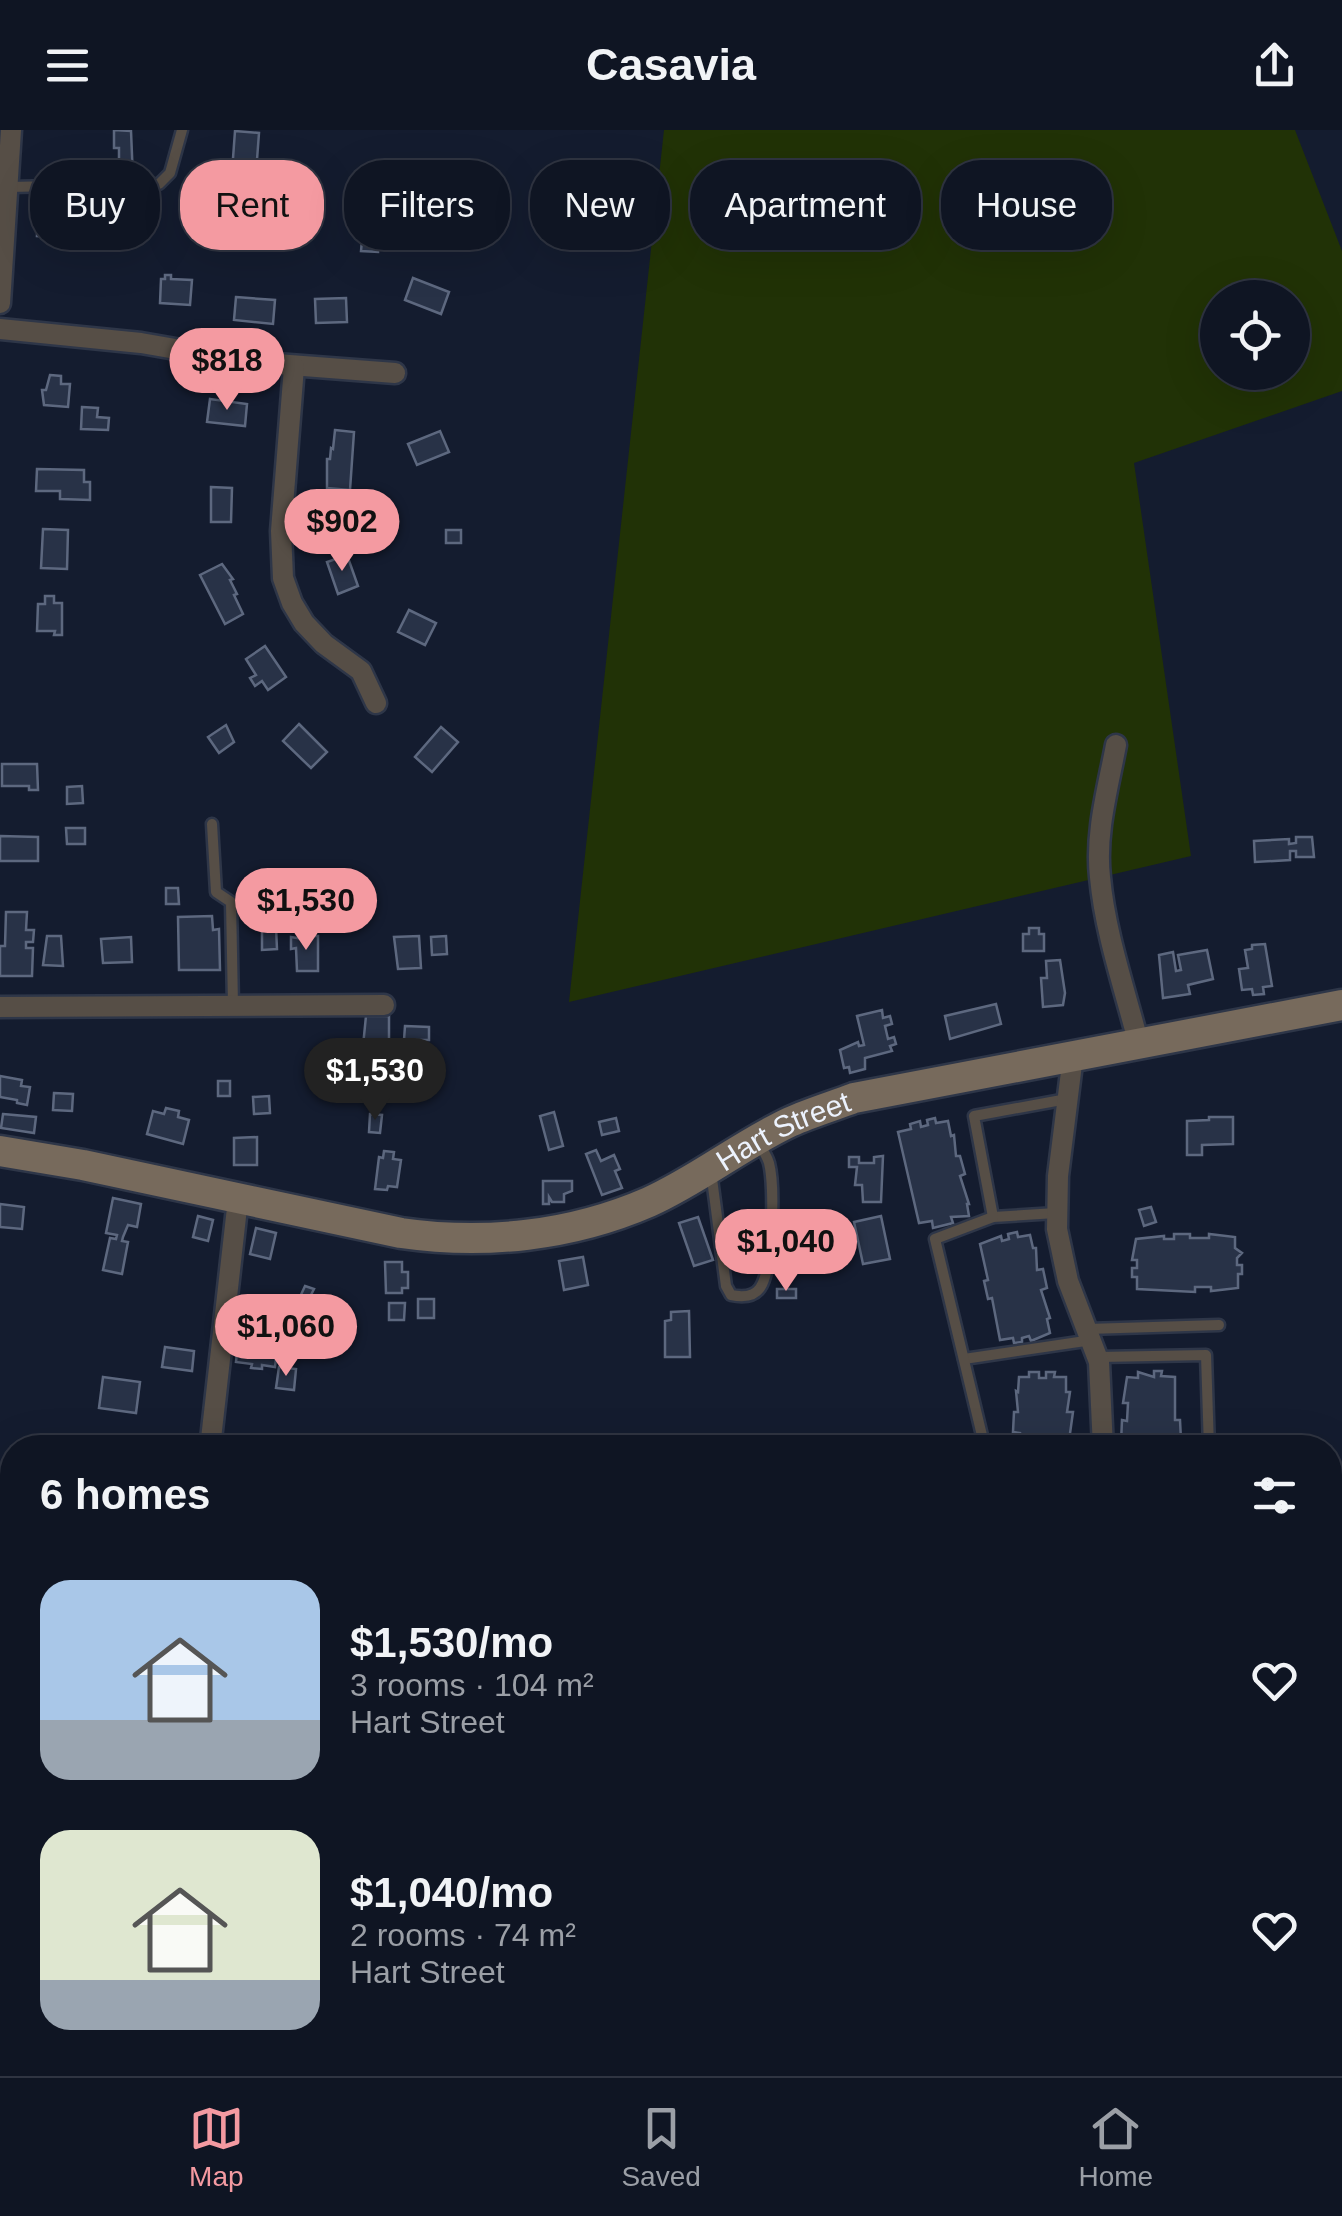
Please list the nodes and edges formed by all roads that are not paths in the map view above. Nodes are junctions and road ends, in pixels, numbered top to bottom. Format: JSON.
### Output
{"nodes":[{"id":1,"x":12,"y":130,"type":"edge"},
{"id":2,"x":182,"y":130,"type":"edge"},
{"id":3,"x":8,"y":187,"type":"junction"},
{"id":4,"x":0,"y":303,"type":"edge"},
{"id":5,"x":0,"y":328,"type":"edge"},
{"id":6,"x":294,"y":366,"type":"junction"},
{"id":7,"x":395,"y":373,"type":"dead end"},
{"id":8,"x":376,"y":703,"type":"dead end"},
{"id":9,"x":1116,"y":745,"type":"dead end"},
{"id":10,"x":212,"y":824,"type":"dead end"},
{"id":11,"x":1342,"y":1005,"type":"edge"},
{"id":12,"x":0,"y":1006,"type":"edge"},
{"id":13,"x":233,"y":1006,"type":"junction"},
{"id":14,"x":384,"y":1006,"type":"dead end"},
{"id":15,"x":1139,"y":1045,"type":"junction"},
{"id":16,"x":1073,"y":1056,"type":"junction"},
{"id":17,"x":1068,"y":1099,"type":"junction"},
{"id":18,"x":758,"y":1142,"type":"junction"},
{"id":19,"x":0,"y":1151,"type":"edge"},
{"id":20,"x":711,"y":1168,"type":"junction"},
{"id":21,"x":238,"y":1199,"type":"junction"},
{"id":22,"x":1056,"y":1213,"type":"junction"},
{"id":23,"x":993,"y":1217,"type":"junction"},
{"id":24,"x":1219,"y":1324,"type":"dead end"},
{"id":25,"x":1092,"y":1342,"type":"junction"},
{"id":26,"x":964,"y":1359,"type":"junction"},
{"id":27,"x":211,"y":1435,"type":"edge"},
{"id":28,"x":982,"y":1435,"type":"edge"},
{"id":29,"x":1101,"y":1435,"type":"edge"},
{"id":30,"x":1208,"y":1435,"type":"edge"}],
"edges":[{"from":1,"to":3,"type":"street"},
{"from":2,"to":3,"type":"lane"},
{"from":3,"to":4,"type":"street"},
{"from":5,"to":6,"type":"street"},
{"from":6,"to":7,"type":"street"},
{"from":6,"to":8,"type":"street"},
{"from":9,"to":15,"type":"street"},
{"from":10,"to":13,"type":"lane"},
{"from":11,"to":15,"type":"main road","name":"Hart Street"},
{"from":12,"to":13,"type":"street"},
{"from":13,"to":14,"type":"street"},
{"from":15,"to":16,"type":"main road","name":"Hart Street"},
{"from":16,"to":17,"type":"street"},
{"from":16,"to":18,"type":"main road","name":"Hart Street"},
{"from":17,"to":22,"type":"street"},
{"from":17,"to":23,"type":"lane"},
{"from":18,"to":20,"type":"main road","name":"Hart Street"},
{"from":18,"to":20,"type":"lane"},
{"from":19,"to":21,"type":"main road","name":"Hart Street"},
{"from":20,"to":21,"type":"main road","name":"Hart Street"},
{"from":21,"to":27,"type":"street"},
{"from":22,"to":23,"type":"lane"},
{"from":22,"to":25,"type":"street"},
{"from":23,"to":26,"type":"lane"},
{"from":24,"to":25,"type":"lane"},
{"from":25,"to":26,"type":"lane"},
{"from":25,"to":29,"type":"street"},
{"from":25,"to":30,"type":"lane"},
{"from":26,"to":28,"type":"lane"}]}
